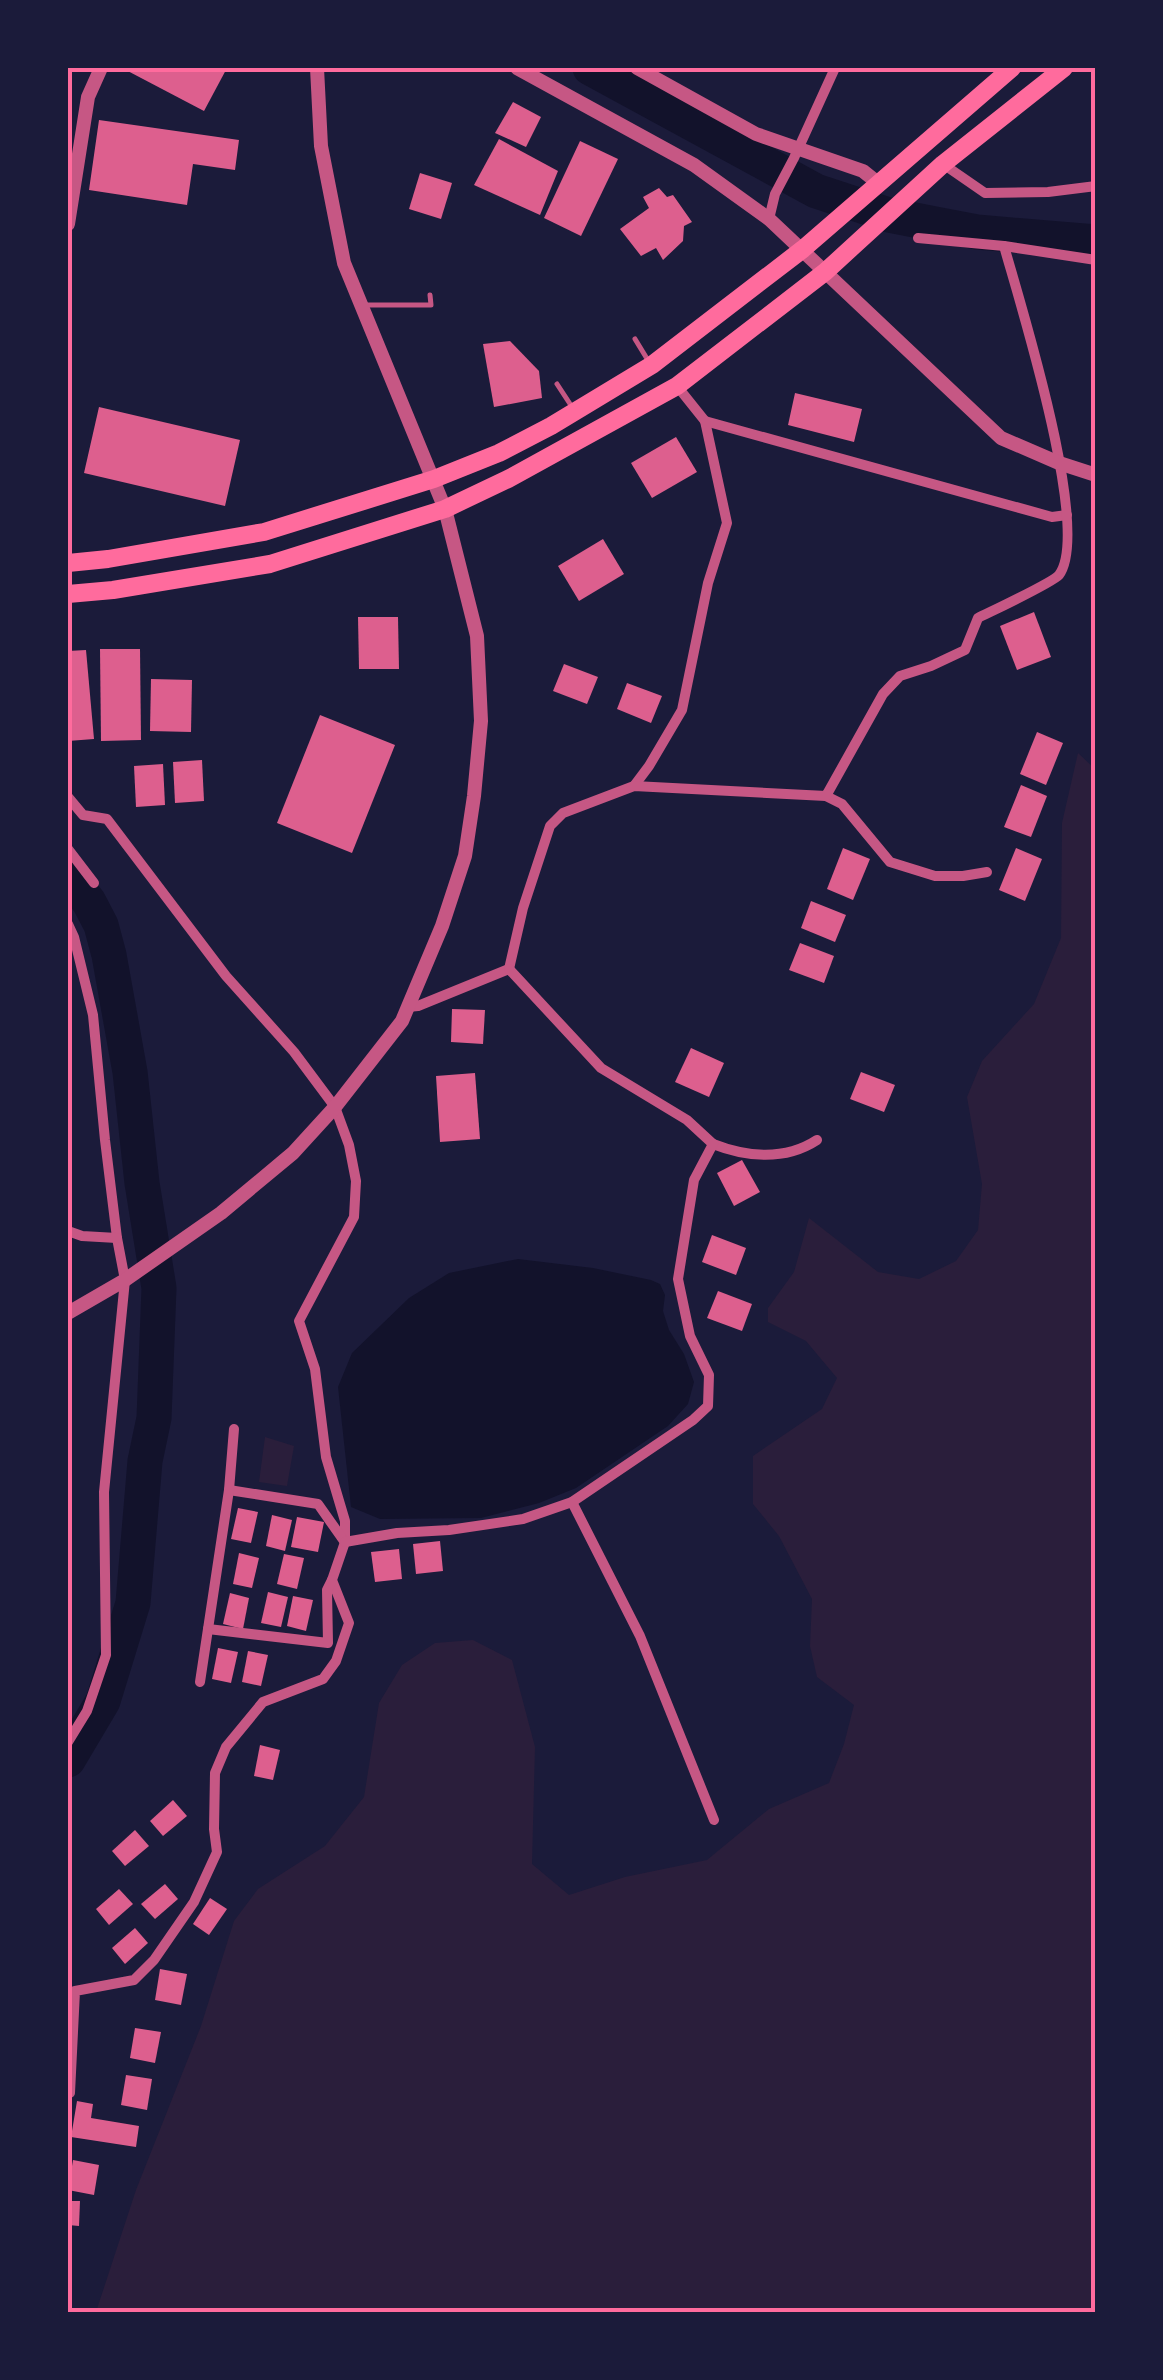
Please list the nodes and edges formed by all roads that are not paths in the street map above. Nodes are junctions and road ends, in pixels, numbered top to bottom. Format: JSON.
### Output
{"nodes":[{"id":1,"x":101,"y":68,"type":"edge"},
{"id":2,"x":317,"y":68,"type":"edge"},
{"id":3,"x":518,"y":68,"type":"edge"},
{"id":4,"x":637,"y":68,"type":"edge"},
{"id":5,"x":836,"y":68,"type":"edge"},
{"id":6,"x":1012,"y":68,"type":"edge"},
{"id":7,"x":1064,"y":68,"type":"edge"},
{"id":8,"x":797,"y":153,"type":"junction"},
{"id":9,"x":937,"y":170,"type":"junction"},
{"id":10,"x":878,"y":183,"type":"junction"},
{"id":11,"x":1096,"y":186,"type":"edge"},
{"id":12,"x":770,"y":219,"type":"junction"},
{"id":13,"x":68,"y":224,"type":"edge"},
{"id":14,"x":918,"y":238,"type":"dead end"},
{"id":15,"x":1004,"y":246,"type":"junction"},
{"id":16,"x":802,"y":250,"type":"junction"},
{"id":17,"x":1096,"y":260,"type":"edge"},
{"id":18,"x":825,"y":272,"type":"junction"},
{"id":19,"x":430,"y":294,"type":"dead end"},
{"id":20,"x":362,"y":305,"type":"junction"},
{"id":21,"x":635,"y":339,"type":"dead end"},
{"id":22,"x":652,"y":365,"type":"junction"},
{"id":23,"x":557,"y":384,"type":"dead end"},
{"id":24,"x":677,"y":386,"type":"junction"},
{"id":25,"x":576,"y":412,"type":"junction"},
{"id":26,"x":705,"y":422,"type":"junction"},
{"id":27,"x":1059,"y":463,"type":"junction"},
{"id":28,"x":1096,"y":475,"type":"edge"},
{"id":29,"x":434,"y":480,"type":"junction"},
{"id":30,"x":445,"y":509,"type":"junction"},
{"id":31,"x":1067,"y":515,"type":"junction"},
{"id":32,"x":68,"y":562,"type":"edge"},
{"id":33,"x":68,"y":594,"type":"edge"},
{"id":34,"x":634,"y":786,"type":"junction"},
{"id":35,"x":826,"y":796,"type":"junction"},
{"id":36,"x":68,"y":797,"type":"edge"},
{"id":37,"x":68,"y":849,"type":"edge"},
{"id":38,"x":987,"y":872,"type":"dead end"},
{"id":39,"x":94,"y":884,"type":"dead end"},
{"id":40,"x":68,"y":924,"type":"edge"},
{"id":41,"x":509,"y":969,"type":"junction"},
{"id":42,"x":408,"y":1007,"type":"junction"},
{"id":43,"x":335,"y":1107,"type":"junction"},
{"id":44,"x":817,"y":1140,"type":"dead end"},
{"id":45,"x":713,"y":1144,"type":"junction"},
{"id":46,"x":68,"y":1231,"type":"edge"},
{"id":47,"x":118,"y":1238,"type":"junction"},
{"id":48,"x":131,"y":1276,"type":"junction"},
{"id":49,"x":68,"y":1313,"type":"edge"},
{"id":50,"x":234,"y":1428,"type":"dead end"},
{"id":51,"x":229,"y":1490,"type":"junction"},
{"id":52,"x":572,"y":1502,"type":"junction"},
{"id":53,"x":344,"y":1542,"type":"junction"},
{"id":54,"x":332,"y":1580,"type":"junction"},
{"id":55,"x":208,"y":1629,"type":"junction"},
{"id":56,"x":200,"y":1682,"type":"dead end"},
{"id":57,"x":69,"y":1738,"type":"edge"},
{"id":58,"x":714,"y":1820,"type":"dead end"},
{"id":59,"x":68,"y":2093,"type":"edge"}],
"edges":[{"from":1,"to":13,"type":"street"},
{"from":2,"to":20,"type":"street"},
{"from":3,"to":12,"type":"street"},
{"from":4,"to":8,"type":"street"},
{"from":5,"to":8,"type":"street"},
{"from":6,"to":10,"type":"highway"},
{"from":7,"to":9,"type":"highway"},
{"from":8,"to":10,"type":"street"},
{"from":8,"to":12,"type":"street"},
{"from":9,"to":11,"type":"street"},
{"from":9,"to":18,"type":"highway"},
{"from":10,"to":16,"type":"highway"},
{"from":12,"to":16,"type":"street"},
{"from":14,"to":15,"type":"street"},
{"from":15,"to":17,"type":"street"},
{"from":15,"to":27,"type":"street"},
{"from":16,"to":18,"type":"street"},
{"from":16,"to":22,"type":"highway"},
{"from":18,"to":24,"type":"highway"},
{"from":18,"to":27,"type":"street"},
{"from":19,"to":20,"type":"lane"},
{"from":20,"to":29,"type":"street"},
{"from":21,"to":22,"type":"lane"},
{"from":22,"to":25,"type":"highway"},
{"from":23,"to":25,"type":"lane"},
{"from":24,"to":26,"type":"street"},
{"from":24,"to":30,"type":"highway"},
{"from":25,"to":29,"type":"highway"},
{"from":26,"to":31,"type":"street"},
{"from":26,"to":34,"type":"street"},
{"from":27,"to":28,"type":"street"},
{"from":27,"to":31,"type":"street"},
{"from":29,"to":30,"type":"street"},
{"from":29,"to":32,"type":"highway"},
{"from":30,"to":33,"type":"highway"},
{"from":30,"to":42,"type":"street"},
{"from":31,"to":35,"type":"street"},
{"from":34,"to":35,"type":"street"},
{"from":34,"to":41,"type":"street"},
{"from":35,"to":38,"type":"street"},
{"from":36,"to":43,"type":"street"},
{"from":37,"to":39,"type":"street"},
{"from":40,"to":47,"type":"street"},
{"from":41,"to":42,"type":"street"},
{"from":41,"to":45,"type":"street"},
{"from":42,"to":43,"type":"street"},
{"from":43,"to":48,"type":"street"},
{"from":43,"to":53,"type":"street"},
{"from":44,"to":45,"type":"street"},
{"from":45,"to":52,"type":"street"},
{"from":46,"to":47,"type":"street"},
{"from":47,"to":48,"type":"street"},
{"from":48,"to":49,"type":"street"},
{"from":48,"to":57,"type":"street"},
{"from":50,"to":51,"type":"street"},
{"from":51,"to":53,"type":"street"},
{"from":51,"to":55,"type":"street"},
{"from":52,"to":53,"type":"street"},
{"from":52,"to":58,"type":"street"},
{"from":53,"to":54,"type":"street"},
{"from":54,"to":55,"type":"street"},
{"from":54,"to":59,"type":"street"},
{"from":55,"to":56,"type":"street"}]}
